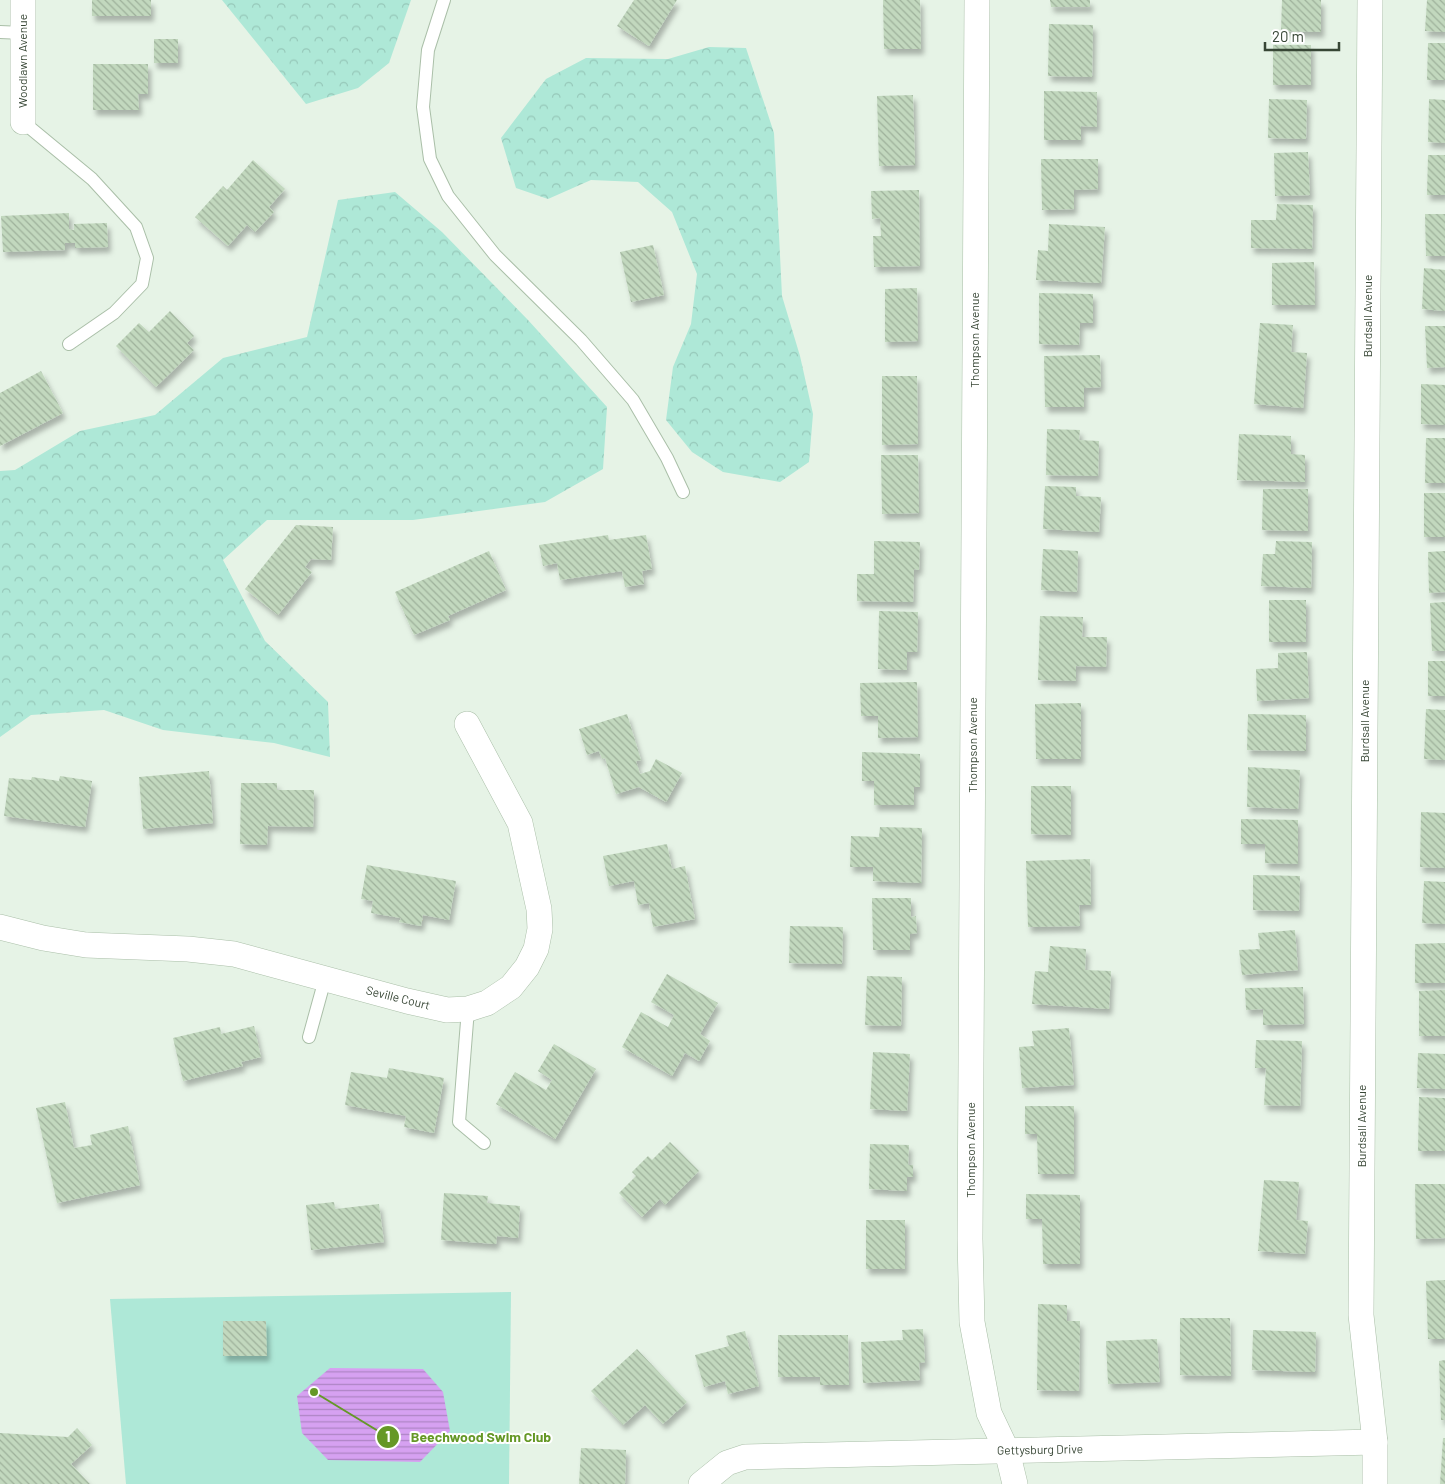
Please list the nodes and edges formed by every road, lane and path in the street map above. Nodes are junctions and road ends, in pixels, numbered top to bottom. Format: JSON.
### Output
{"nodes":[{"id":1,"x":23,"y":0,"type":"edge"},
{"id":2,"x":444,"y":0,"type":"edge"},
{"id":3,"x":977,"y":0,"type":"edge"},
{"id":4,"x":1370,"y":0,"type":"edge"},
{"id":5,"x":11,"y":33,"type":"edge"},
{"id":6,"x":23,"y":122,"type":"joint"},
{"id":7,"x":69,"y":344,"type":"dead end"},
{"id":8,"x":683,"y":492,"type":"dead end"},
{"id":9,"x":468,"y":724,"type":"dead end"},
{"id":10,"x":0,"y":927,"type":"edge"},
{"id":11,"x":325,"y":979,"type":"junction"},
{"id":12,"x":468,"y":1009,"type":"junction"},
{"id":13,"x":309,"y":1037,"type":"dead end"},
{"id":14,"x":484,"y":1143,"type":"dead end"},
{"id":15,"x":1375,"y":1442,"type":"junction"},
{"id":16,"x":1006,"y":1451,"type":"junction"},
{"id":17,"x":706,"y":1479,"type":"edge"},
{"id":18,"x":1015,"y":1484,"type":"edge"},
{"id":19,"x":1375,"y":1484,"type":"edge"}],
"edges":[{"from":1,"to":5,"type":"street","name":"Woodlawn Avenue"},
{"from":2,"to":8,"type":"lane"},
{"from":3,"to":16,"type":"street","name":"Thompson Avenue"},
{"from":4,"to":15,"type":"street","name":"Burdsall Avenue"},
{"from":5,"to":6,"type":"street","name":"Woodlawn Avenue"},
{"from":6,"to":7,"type":"lane"},
{"from":9,"to":12,"type":"street","name":"Seville Court"},
{"from":10,"to":11,"type":"street","name":"Seville Court"},
{"from":11,"to":12,"type":"street","name":"Seville Court"},
{"from":11,"to":13,"type":"lane"},
{"from":12,"to":14,"type":"lane"},
{"from":15,"to":16,"type":"street","name":"Gettysburg Drive"},
{"from":15,"to":19,"type":"street","name":"Burdsall Avenue"},
{"from":16,"to":17,"type":"street","name":"Gettysburg Drive"},
{"from":16,"to":18,"type":"street","name":"Thompson Avenue"}]}
